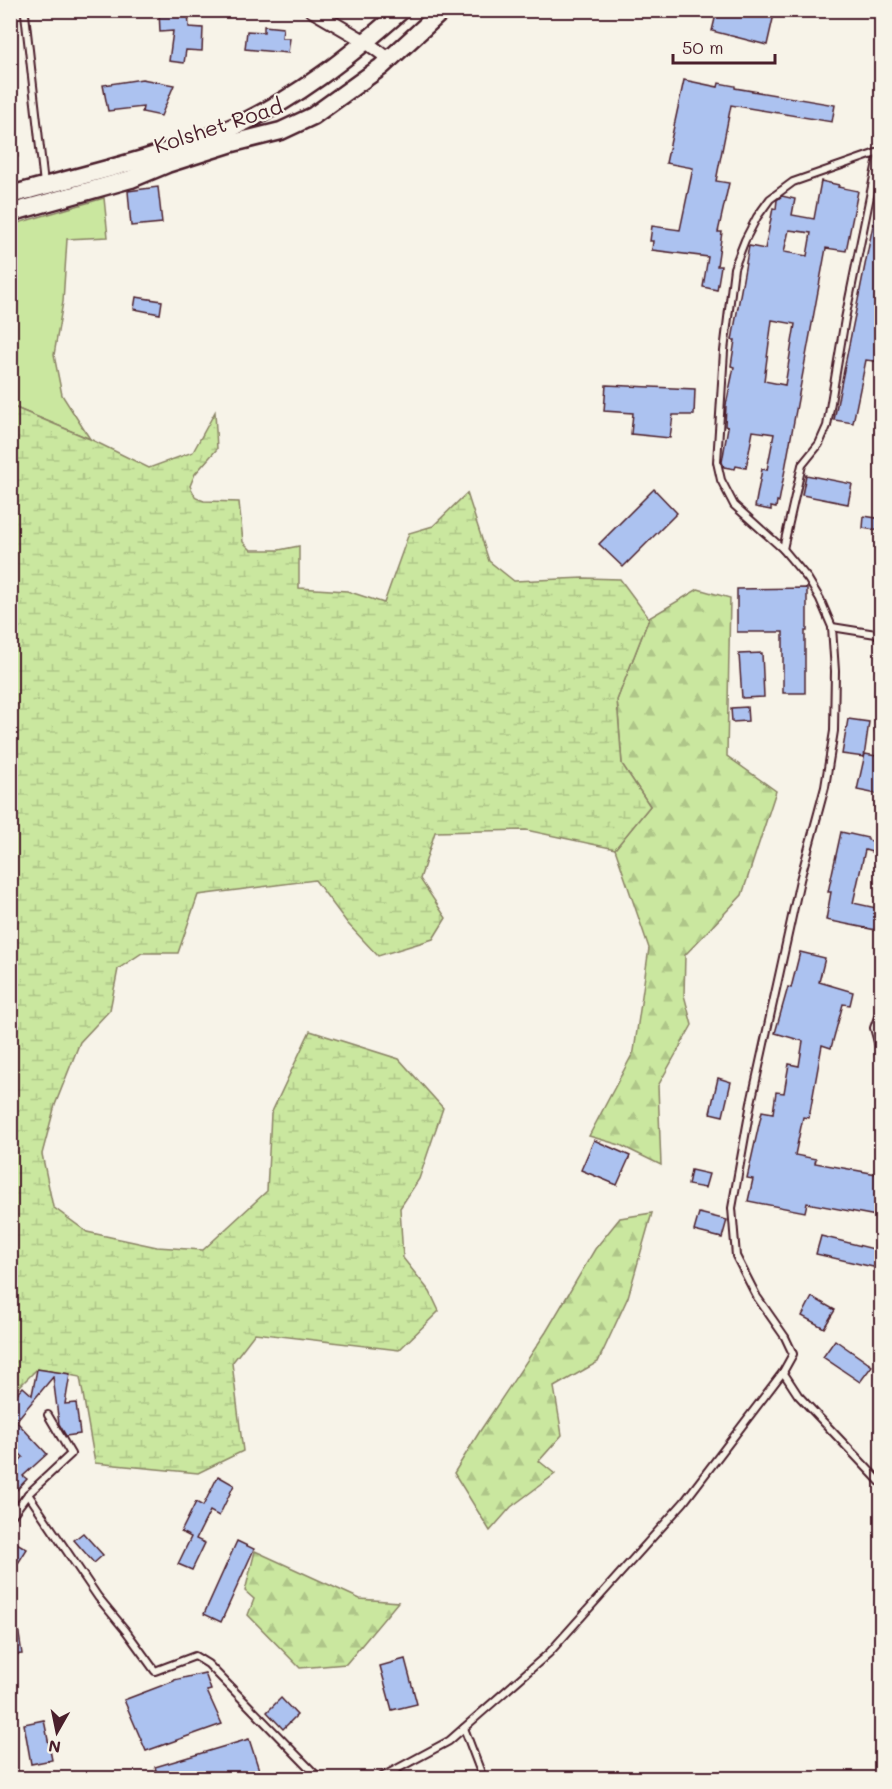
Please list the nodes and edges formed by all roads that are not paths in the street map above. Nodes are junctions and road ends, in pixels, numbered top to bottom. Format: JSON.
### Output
{"nodes":[{"id":1,"x":310,"y":10,"type":"edge"},
{"id":2,"x":402,"y":10,"type":"edge"},
{"id":3,"x":443,"y":10,"type":"edge"},
{"id":4,"x":25,"y":14,"type":"dead end"},
{"id":5,"x":366,"y":42,"type":"junction"},
{"id":6,"x":389,"y":59,"type":"junction"},
{"id":7,"x":231,"y":136,"type":"junction"},
{"id":8,"x":880,"y":152,"type":"edge"},
{"id":9,"x":47,"y":194,"type":"junction"},
{"id":10,"x":10,"y":195,"type":"edge"},
{"id":11,"x":10,"y":213,"type":"edge"},
{"id":12,"x":783,"y":549,"type":"junction"},
{"id":13,"x":832,"y":627,"type":"junction"},
{"id":14,"x":882,"y":635,"type":"edge"},
{"id":15,"x":882,"y":711,"type":"edge"},
{"id":16,"x":879,"y":730,"type":"dead end"},
{"id":17,"x":882,"y":1006,"type":"edge"},
{"id":18,"x":882,"y":1057,"type":"edge"},
{"id":19,"x":783,"y":1372,"type":"junction"},
{"id":20,"x":48,"y":1415,"type":"dead end"},
{"id":21,"x":882,"y":1484,"type":"edge"},
{"id":22,"x":28,"y":1494,"type":"junction"},
{"id":23,"x":10,"y":1518,"type":"edge"},
{"id":24,"x":464,"y":1728,"type":"junction"},
{"id":25,"x":319,"y":1779,"type":"edge"},
{"id":26,"x":380,"y":1779,"type":"edge"},
{"id":27,"x":483,"y":1779,"type":"edge"}],
"edges":[{"from":1,"to":5,"type":"street"},
{"from":2,"to":5,"type":"street","name":"Kolshet Road"},
{"from":3,"to":6,"type":"street","name":"Kolshet Road"},
{"from":4,"to":9,"type":"lane"},
{"from":5,"to":6,"type":"street"},
{"from":5,"to":7,"type":"street","name":"Kolshet Road"},
{"from":6,"to":7,"type":"street","name":"Kolshet Road"},
{"from":7,"to":9,"type":"street","name":"Kolshet Road"},
{"from":8,"to":12,"type":"lane"},
{"from":8,"to":12,"type":"lane"},
{"from":9,"to":10,"type":"street","name":"Kolshet Road"},
{"from":9,"to":11,"type":"street","name":"Kolshet Road"},
{"from":12,"to":13,"type":"lane"},
{"from":13,"to":14,"type":"lane"},
{"from":13,"to":19,"type":"lane"},
{"from":15,"to":16,"type":"lane"},
{"from":17,"to":18,"type":"lane"},
{"from":19,"to":21,"type":"lane"},
{"from":19,"to":24,"type":"lane"},
{"from":20,"to":22,"type":"lane"},
{"from":22,"to":23,"type":"lane"},
{"from":22,"to":25,"type":"lane"},
{"from":24,"to":26,"type":"lane"},
{"from":24,"to":27,"type":"lane"}]}
